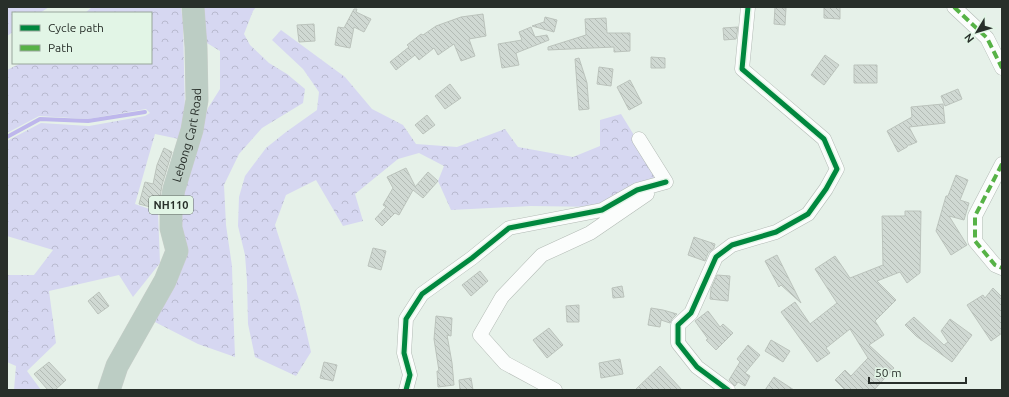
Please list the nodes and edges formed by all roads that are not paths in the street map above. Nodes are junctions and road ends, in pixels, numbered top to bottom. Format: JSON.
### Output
{"nodes":[{"id":1,"x":193,"y":7,"type":"edge"},
{"id":2,"x":748,"y":7,"type":"edge"},
{"id":3,"x":954,"y":7,"type":"edge"},
{"id":4,"x":1002,"y":68,"type":"edge"},
{"id":5,"x":639,"y":139,"type":"dead end"},
{"id":6,"x":1002,"y":164,"type":"edge"},
{"id":7,"x":666,"y":182,"type":"junction"},
{"id":8,"x":1002,"y":268,"type":"edge"},
{"id":9,"x":117,"y":366,"type":"junction"},
{"id":10,"x":97,"y":390,"type":"edge"},
{"id":11,"x":109,"y":390,"type":"edge"},
{"id":12,"x":406,"y":390,"type":"edge"},
{"id":13,"x":555,"y":390,"type":"edge"},
{"id":14,"x":728,"y":390,"type":"edge"}],
"edges":[{"from":1,"to":9,"type":"highway","name":"Lebong Cart Road","number":"NH110"},
{"from":2,"to":14,"type":"street"},
{"from":3,"to":4,"type":"street"},
{"from":5,"to":7,"type":"street"},
{"from":6,"to":8,"type":"street"},
{"from":7,"to":12,"type":"street"},
{"from":7,"to":13,"type":"street"},
{"from":9,"to":10,"type":"street"},
{"from":9,"to":11,"type":"highway","name":"Lebong Cart Road","number":"NH110"}]}
